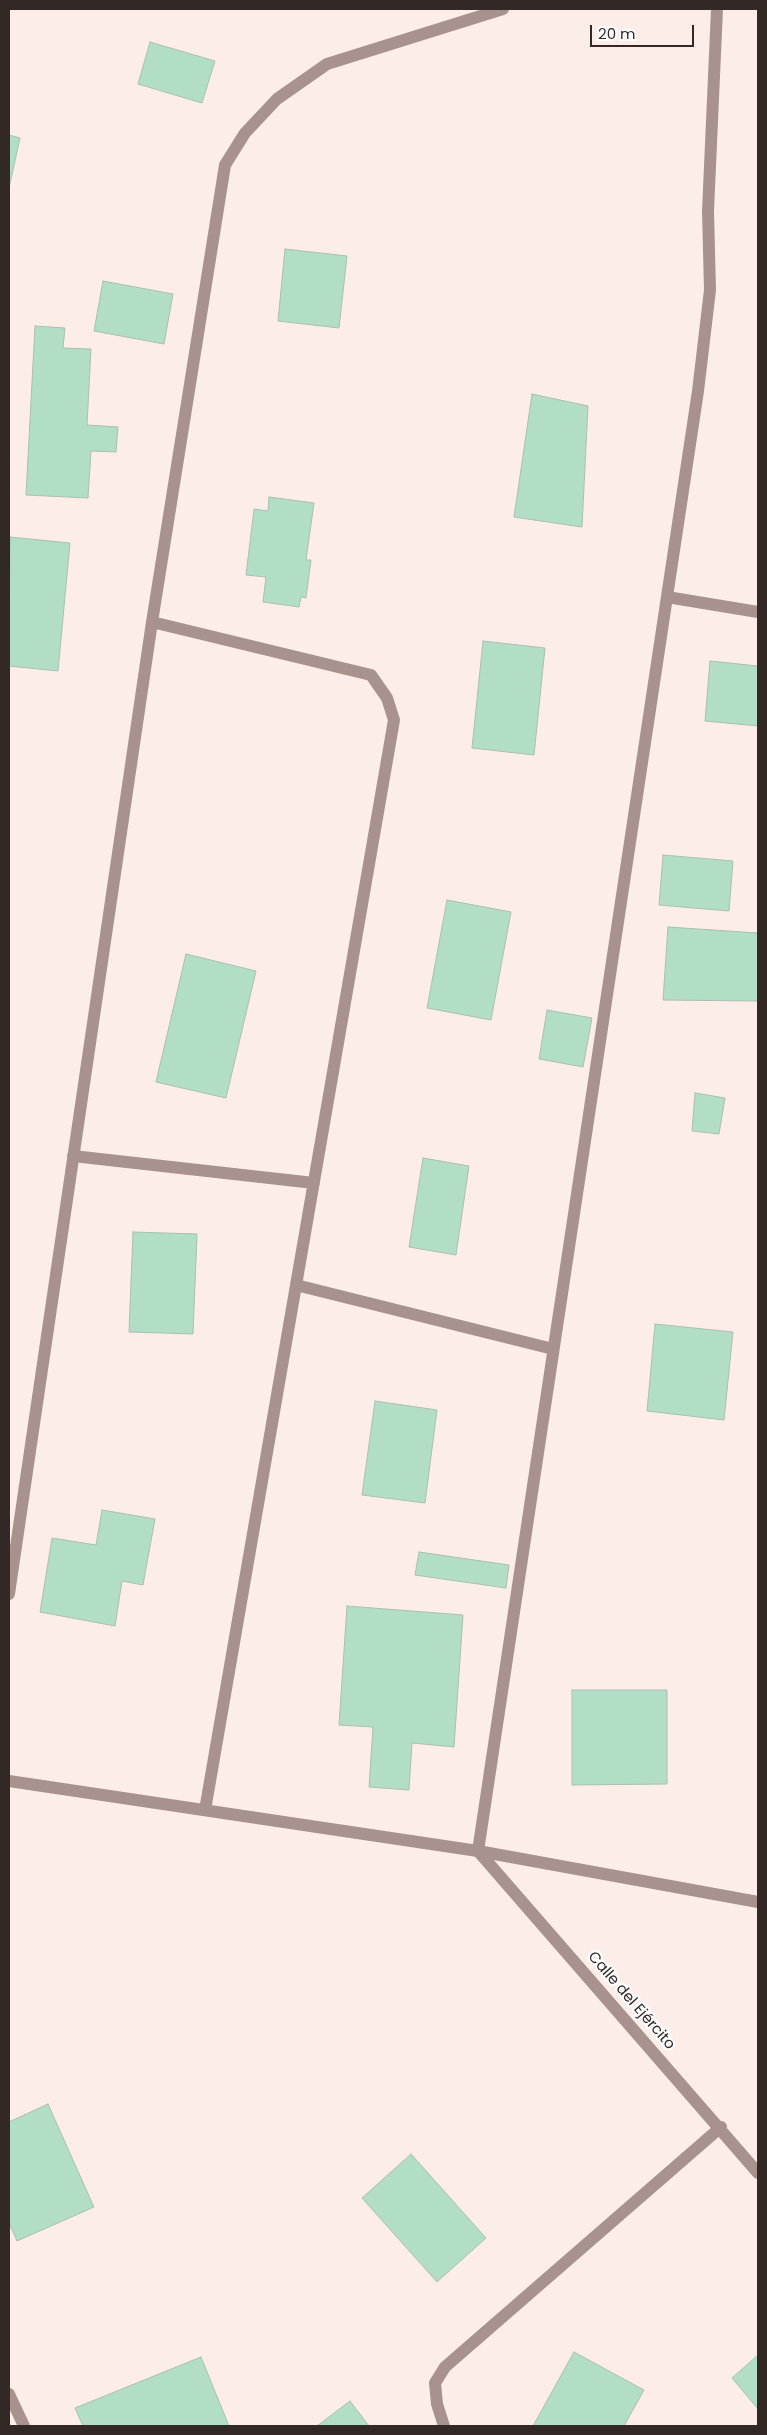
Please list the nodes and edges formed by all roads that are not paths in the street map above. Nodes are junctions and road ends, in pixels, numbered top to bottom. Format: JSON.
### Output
{"nodes":[{"id":1,"x":503,"y":9,"type":"edge"},
{"id":2,"x":717,"y":9,"type":"edge"},
{"id":3,"x":667,"y":597,"type":"junction"},
{"id":4,"x":758,"y":612,"type":"edge"},
{"id":5,"x":152,"y":622,"type":"junction"},
{"id":6,"x":73,"y":1156,"type":"junction"},
{"id":7,"x":314,"y":1183,"type":"junction"},
{"id":8,"x":296,"y":1284,"type":"junction"},
{"id":9,"x":554,"y":1349,"type":"junction"},
{"id":10,"x":9,"y":1594,"type":"edge"},
{"id":11,"x":9,"y":1781,"type":"edge"},
{"id":12,"x":205,"y":1810,"type":"junction"},
{"id":13,"x":478,"y":1851,"type":"junction"},
{"id":14,"x":758,"y":1902,"type":"edge"},
{"id":15,"x":721,"y":2127,"type":"junction"},
{"id":16,"x":758,"y":2172,"type":"edge"},
{"id":17,"x":9,"y":2394,"type":"edge"},
{"id":18,"x":24,"y":2426,"type":"edge"},
{"id":19,"x":444,"y":2426,"type":"edge"}],
"edges":[{"from":1,"to":5,"type":"street"},
{"from":2,"to":3,"type":"street"},
{"from":3,"to":4,"type":"street"},
{"from":3,"to":9,"type":"street"},
{"from":5,"to":6,"type":"street"},
{"from":5,"to":7,"type":"street"},
{"from":6,"to":7,"type":"street"},
{"from":6,"to":10,"type":"street"},
{"from":7,"to":8,"type":"street"},
{"from":8,"to":9,"type":"street"},
{"from":8,"to":12,"type":"street"},
{"from":9,"to":13,"type":"street"},
{"from":11,"to":12,"type":"street"},
{"from":12,"to":13,"type":"street"},
{"from":13,"to":14,"type":"street"},
{"from":13,"to":15,"type":"street","name":"Calle del Ejército"},
{"from":15,"to":16,"type":"street","name":"Calle del Ejército"},
{"from":15,"to":19,"type":"street"},
{"from":17,"to":18,"type":"street"}]}
